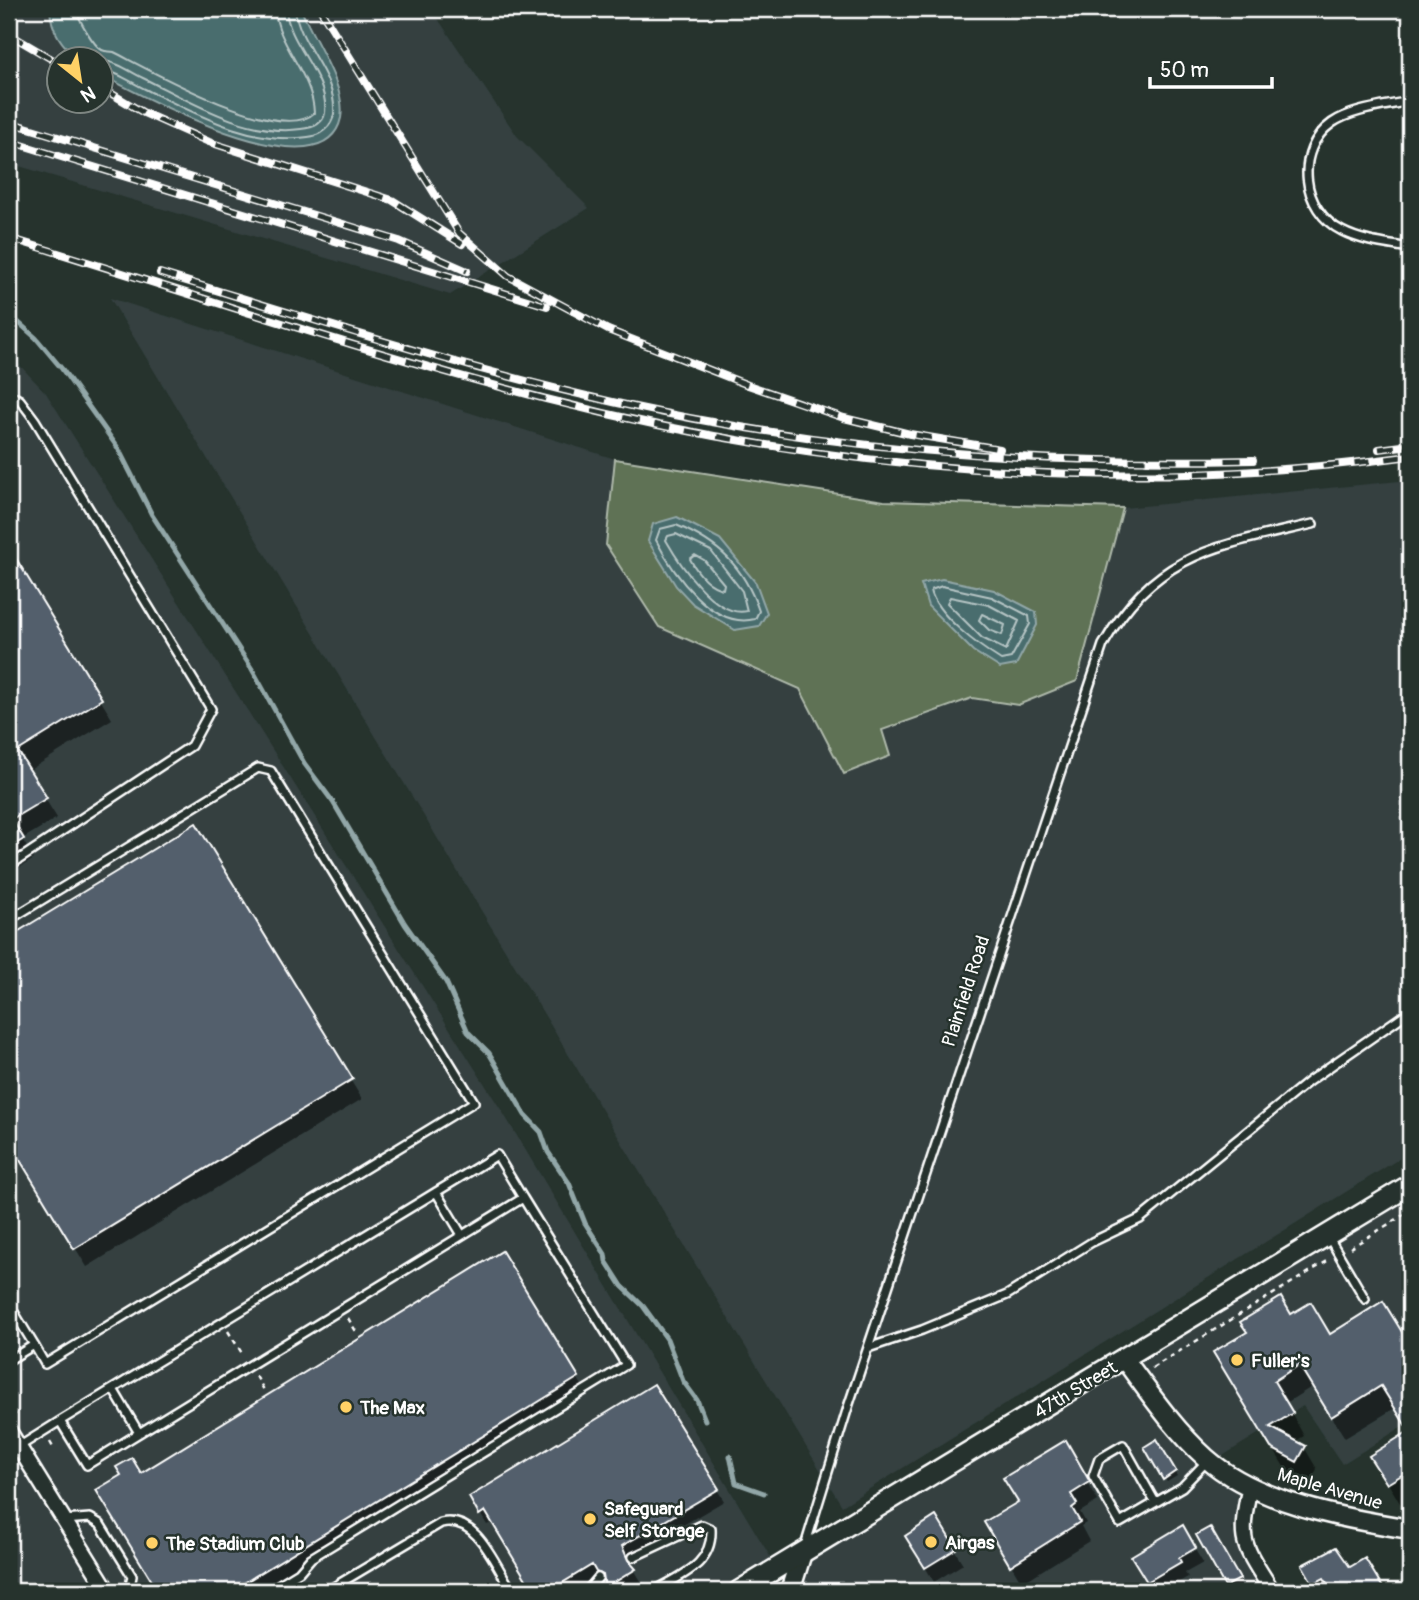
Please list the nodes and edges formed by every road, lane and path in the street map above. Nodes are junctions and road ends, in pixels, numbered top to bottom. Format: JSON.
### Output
{"nodes":[{"id":1,"x":1410,"y":101,"type":"edge"},
{"id":2,"x":1410,"y":248,"type":"edge"},
{"id":3,"x":9,"y":394,"type":"edge"},
{"id":4,"x":1313,"y":524,"type":"dead end"},
{"id":5,"x":9,"y":866,"type":"edge"},
{"id":6,"x":9,"y":920,"type":"edge"},
{"id":7,"x":1410,"y":1011,"type":"edge"},
{"id":8,"x":1410,"y":1185,"type":"edge"},
{"id":9,"x":436,"y":1192,"type":"junction"},
{"id":10,"x":523,"y":1198,"type":"junction"},
{"id":11,"x":1410,"y":1211,"type":"edge"},
{"id":12,"x":462,"y":1235,"type":"junction"},
{"id":13,"x":1328,"y":1235,"type":"junction"},
{"id":14,"x":1339,"y":1254,"type":"junction"},
{"id":15,"x":1365,"y":1299,"type":"dead end"},
{"id":16,"x":9,"y":1304,"type":"edge"},
{"id":17,"x":342,"y":1308,"type":"junction"},
{"id":18,"x":357,"y":1333,"type":"dead end"},
{"id":19,"x":34,"y":1345,"type":"junction"},
{"id":20,"x":868,"y":1348,"type":"junction"},
{"id":21,"x":9,"y":1360,"type":"edge"},
{"id":22,"x":1125,"y":1360,"type":"junction"},
{"id":23,"x":1138,"y":1377,"type":"junction"},
{"id":24,"x":113,"y":1390,"type":"junction"},
{"id":25,"x":60,"y":1421,"type":"junction"},
{"id":26,"x":9,"y":1431,"type":"edge"},
{"id":27,"x":139,"y":1433,"type":"junction"},
{"id":28,"x":14,"y":1450,"type":"edge"},
{"id":29,"x":1208,"y":1460,"type":"junction"},
{"id":30,"x":1250,"y":1485,"type":"junction"},
{"id":31,"x":1155,"y":1502,"type":"junction"},
{"id":32,"x":64,"y":1520,"type":"junction"},
{"id":33,"x":1410,"y":1529,"type":"edge"},
{"id":34,"x":802,"y":1553,"type":"junction"},
{"id":35,"x":633,"y":1557,"type":"dead end"},
{"id":36,"x":598,"y":1578,"type":"dead end"},
{"id":37,"x":108,"y":1591,"type":"edge"},
{"id":38,"x":129,"y":1591,"type":"edge"},
{"id":39,"x":268,"y":1591,"type":"edge"},
{"id":40,"x":327,"y":1591,"type":"edge"},
{"id":41,"x":512,"y":1591,"type":"edge"},
{"id":42,"x":587,"y":1591,"type":"edge"},
{"id":43,"x":654,"y":1591,"type":"edge"},
{"id":44,"x":738,"y":1591,"type":"edge"},
{"id":45,"x":790,"y":1591,"type":"edge"},
{"id":46,"x":1272,"y":1591,"type":"edge"}],
"edges":[{"from":1,"to":2,"type":"lane"},
{"from":3,"to":5,"type":"lane"},
{"from":4,"to":20,"type":"lane","name":"Plainfield Road"},
{"from":6,"to":19,"type":"lane"},
{"from":7,"to":20,"type":"lane"},
{"from":8,"to":13,"type":"main road","name":"47th Street"},
{"from":9,"to":10,"type":"lane"},
{"from":9,"to":12,"type":"lane"},
{"from":9,"to":24,"type":"lane"},
{"from":10,"to":12,"type":"lane"},
{"from":10,"to":39,"type":"lane"},
{"from":11,"to":14,"type":"path"},
{"from":12,"to":17,"type":"lane"},
{"from":13,"to":14,"type":"lane"},
{"from":13,"to":22,"type":"main road","name":"47th Street"},
{"from":14,"to":15,"type":"lane"},
{"from":14,"to":23,"type":"path"},
{"from":16,"to":19,"type":"lane"},
{"from":17,"to":18,"type":"path"},
{"from":17,"to":27,"type":"lane"},
{"from":19,"to":21,"type":"lane"},
{"from":20,"to":34,"type":"lane","name":"Plainfield Road"},
{"from":22,"to":23,"type":"street","name":"Maple Avenue"},
{"from":22,"to":34,"type":"main road","name":"47th Street"},
{"from":23,"to":29,"type":"street","name":"Maple Avenue"},
{"from":24,"to":25,"type":"lane"},
{"from":24,"to":27,"type":"lane"},
{"from":25,"to":27,"type":"lane"},
{"from":25,"to":28,"type":"lane"},
{"from":26,"to":28,"type":"street"},
{"from":28,"to":32,"type":"street"},
{"from":29,"to":30,"type":"street","name":"Maple Avenue"},
{"from":29,"to":31,"type":"lane"},
{"from":30,"to":33,"type":"street","name":"Maple Avenue"},
{"from":30,"to":46,"type":"street"},
{"from":31,"to":31,"type":"lane"},
{"from":32,"to":37,"type":"street"},
{"from":32,"to":38,"type":"lane"},
{"from":34,"to":44,"type":"main road","name":"47th Street"},
{"from":34,"to":45,"type":"street","name":"Plainfield Road"},
{"from":35,"to":43,"type":"lane"},
{"from":36,"to":42,"type":"lane"},
{"from":40,"to":41,"type":"lane"}]}
